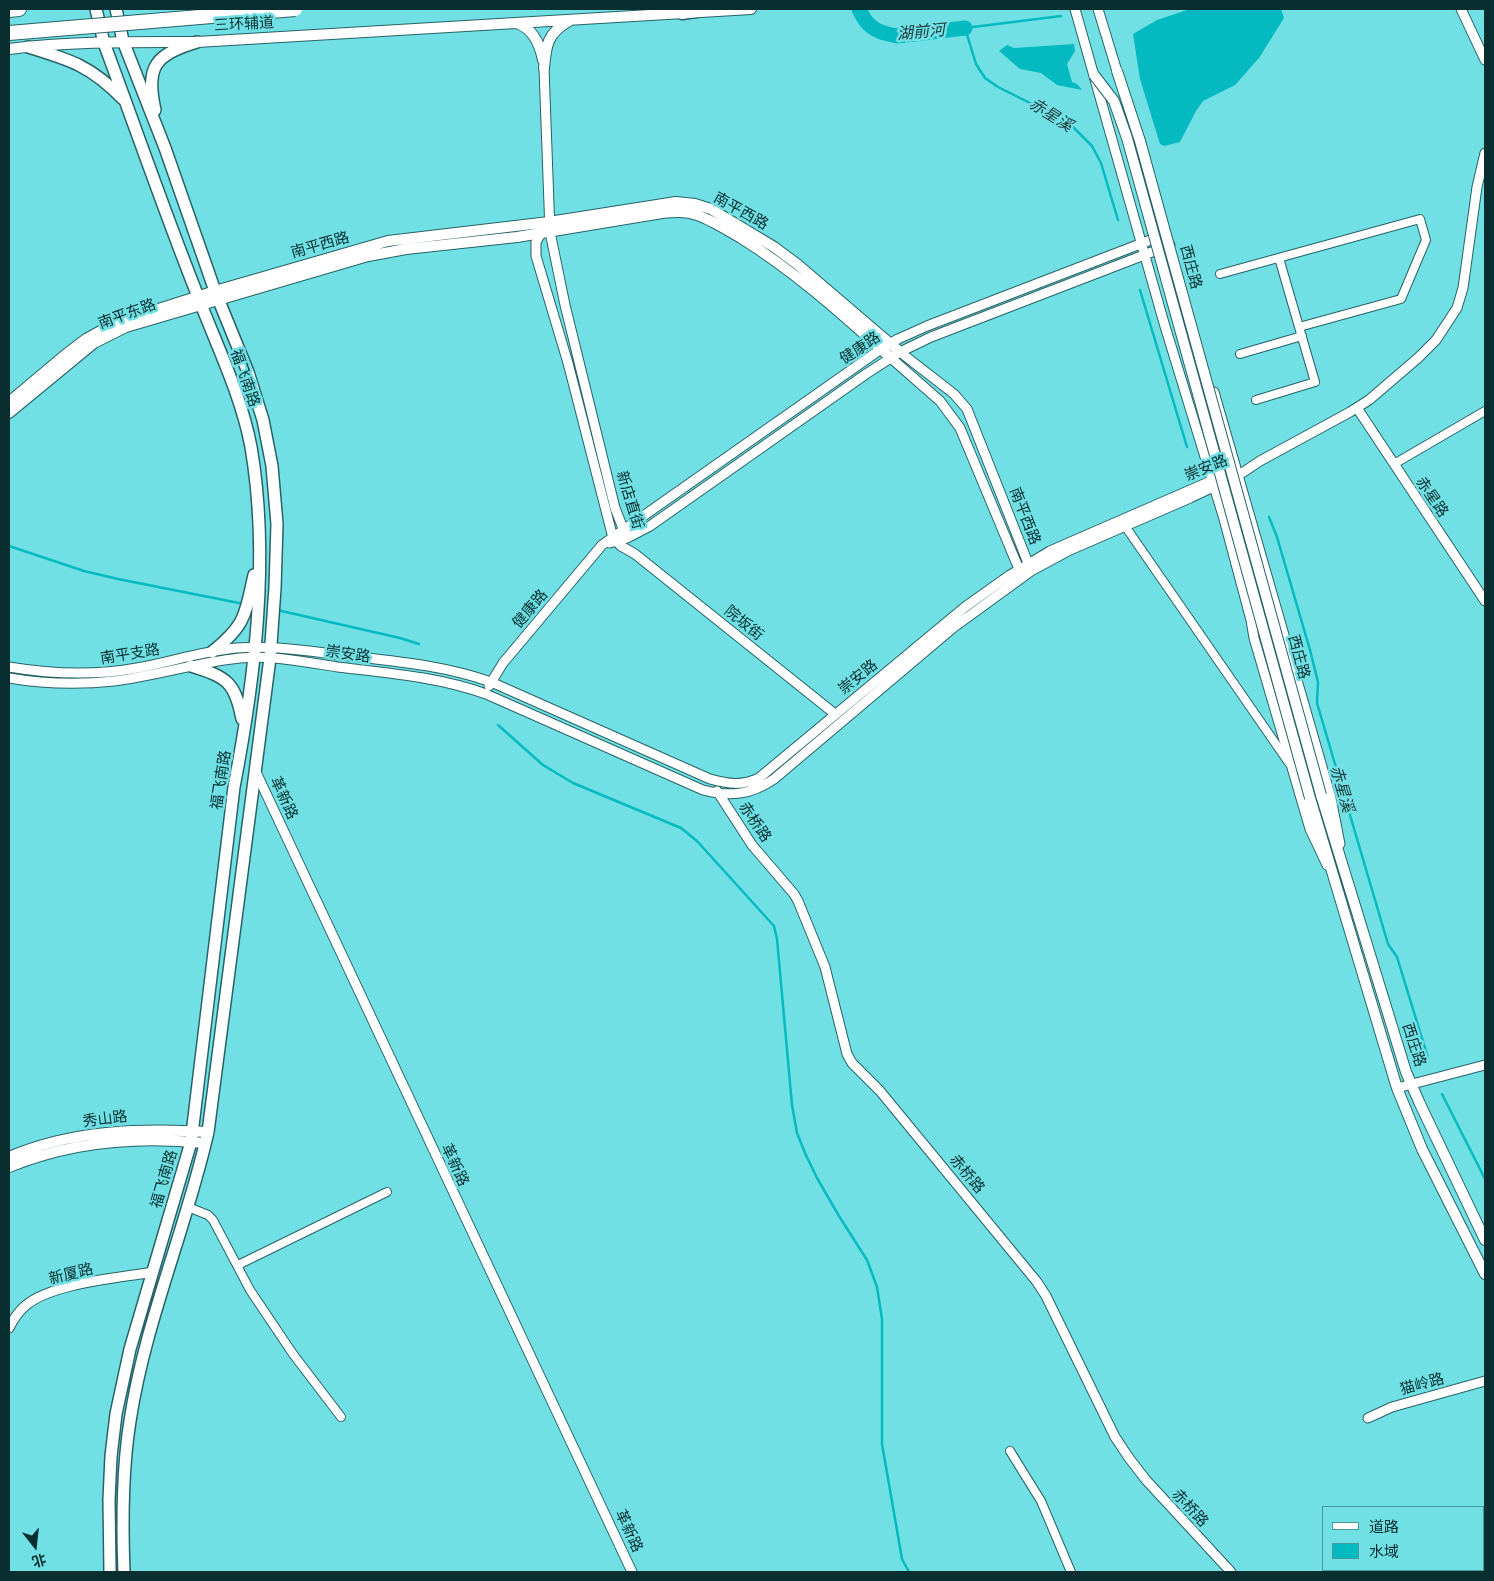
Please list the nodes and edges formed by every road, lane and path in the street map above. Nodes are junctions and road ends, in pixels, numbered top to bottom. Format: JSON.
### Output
{"nodes":[{"id":1,"x":19,"y":9,"type":"edge"},
{"id":2,"x":96,"y":9,"type":"edge"},
{"id":3,"x":116,"y":9,"type":"edge"},
{"id":4,"x":295,"y":9,"type":"edge"},
{"id":5,"x":709,"y":9,"type":"edge"},
{"id":6,"x":751,"y":9,"type":"edge"},
{"id":7,"x":1075,"y":9,"type":"edge"},
{"id":8,"x":1098,"y":9,"type":"edge"},
{"id":9,"x":1461,"y":9,"type":"edge"},
{"id":10,"x":9,"y":10,"type":"edge"},
{"id":11,"x":682,"y":13,"type":"junction"},
{"id":12,"x":572,"y":20,"type":"junction"},
{"id":13,"x":517,"y":23,"type":"junction"},
{"id":14,"x":9,"y":33,"type":"edge"},
{"id":15,"x":123,"y":42,"type":"junction"},
{"id":16,"x":197,"y":42,"type":"junction"},
{"id":17,"x":104,"y":43,"type":"junction"},
{"id":18,"x":28,"y":47,"type":"junction"},
{"id":19,"x":9,"y":49,"type":"edge"},
{"id":20,"x":1485,"y":60,"type":"edge"},
{"id":21,"x":544,"y":68,"type":"junction"},
{"id":22,"x":1117,"y":71,"type":"junction"},
{"id":23,"x":1094,"y":75,"type":"junction"},
{"id":24,"x":126,"y":103,"type":"junction"},
{"id":25,"x":165,"y":148,"type":"junction"},
{"id":26,"x":1485,"y":153,"type":"edge"},
{"id":27,"x":546,"y":229,"type":"junction"},
{"id":28,"x":1166,"y":234,"type":"junction"},
{"id":29,"x":1142,"y":243,"type":"junction"},
{"id":30,"x":1170,"y":245,"type":"junction"},
{"id":31,"x":1145,"y":255,"type":"junction"},
{"id":32,"x":1279,"y":258,"type":"junction"},
{"id":33,"x":1220,"y":274,"type":"dead end"},
{"id":34,"x":218,"y":295,"type":"junction"},
{"id":35,"x":200,"y":301,"type":"junction"},
{"id":36,"x":1299,"y":327,"type":"junction"},
{"id":37,"x":1302,"y":336,"type":"junction"},
{"id":38,"x":885,"y":346,"type":"junction"},
{"id":39,"x":1240,"y":354,"type":"dead end"},
{"id":40,"x":896,"y":355,"type":"junction"},
{"id":41,"x":1256,"y":400,"type":"dead end"},
{"id":42,"x":9,"y":402,"type":"edge"},
{"id":43,"x":1357,"y":408,"type":"junction"},
{"id":44,"x":1485,"y":411,"type":"edge"},
{"id":45,"x":9,"y":413,"type":"edge"},
{"id":46,"x":1394,"y":464,"type":"junction"},
{"id":47,"x":1238,"y":473,"type":"junction"},
{"id":48,"x":1212,"y":484,"type":"junction"},
{"id":49,"x":1125,"y":526,"type":"junction"},
{"id":50,"x":625,"y":534,"type":"junction"},
{"id":51,"x":614,"y":540,"type":"junction"},
{"id":52,"x":635,"y":554,"type":"junction"},
{"id":53,"x":1029,"y":567,"type":"junction"},
{"id":54,"x":1020,"y":573,"type":"junction"},
{"id":55,"x":256,"y":585,"type":"junction"},
{"id":56,"x":1485,"y":600,"type":"edge"},
{"id":57,"x":212,"y":652,"type":"junction"},
{"id":58,"x":253,"y":652,"type":"junction"},
{"id":59,"x":270,"y":653,"type":"junction"},
{"id":60,"x":192,"y":666,"type":"junction"},
{"id":61,"x":9,"y":667,"type":"edge"},
{"id":62,"x":9,"y":678,"type":"edge"},
{"id":63,"x":491,"y":682,"type":"junction"},
{"id":64,"x":486,"y":694,"type":"junction"},
{"id":65,"x":835,"y":714,"type":"junction"},
{"id":66,"x":244,"y":733,"type":"junction"},
{"id":67,"x":1292,"y":766,"type":"junction"},
{"id":68,"x":255,"y":769,"type":"junction"},
{"id":69,"x":710,"y":779,"type":"junction"},
{"id":70,"x":719,"y":794,"type":"junction"},
{"id":71,"x":1345,"y":874,"type":"junction"},
{"id":72,"x":1334,"y":878,"type":"junction"},
{"id":73,"x":1485,"y":1065,"type":"edge"},
{"id":74,"x":1411,"y":1084,"type":"junction"},
{"id":75,"x":1397,"y":1088,"type":"junction"},
{"id":76,"x":208,"y":1132,"type":"junction"},
{"id":77,"x":192,"y":1136,"type":"junction"},
{"id":78,"x":205,"y":1144,"type":"junction"},
{"id":79,"x":9,"y":1157,"type":"edge"},
{"id":80,"x":9,"y":1167,"type":"edge"},
{"id":81,"x":387,"y":1192,"type":"dead end"},
{"id":82,"x":188,"y":1207,"type":"junction"},
{"id":83,"x":1485,"y":1240,"type":"edge"},
{"id":84,"x":238,"y":1265,"type":"junction"},
{"id":85,"x":153,"y":1272,"type":"junction"},
{"id":86,"x":1485,"y":1274,"type":"edge"},
{"id":87,"x":9,"y":1328,"type":"edge"},
{"id":88,"x":1485,"y":1381,"type":"edge"},
{"id":89,"x":341,"y":1417,"type":"dead end"},
{"id":90,"x":1368,"y":1418,"type":"dead end"},
{"id":91,"x":1010,"y":1451,"type":"dead end"},
{"id":92,"x":110,"y":1572,"type":"edge"},
{"id":93,"x":124,"y":1572,"type":"edge"},
{"id":94,"x":632,"y":1572,"type":"edge"},
{"id":95,"x":1071,"y":1572,"type":"edge"},
{"id":96,"x":1231,"y":1572,"type":"edge"}],
"edges":[{"from":1,"to":10,"type":"highway"},
{"from":2,"to":17,"type":"main road","name":"福飞南路"},
{"from":3,"to":15,"type":"main road","name":"福飞南路"},
{"from":4,"to":14,"type":"highway","bridge":true},
{"from":5,"to":11,"type":"highway"},
{"from":6,"to":11,"type":"main road","name":"三环辅道"},
{"from":7,"to":23,"type":"street"},
{"from":8,"to":22,"type":"street"},
{"from":9,"to":20,"type":"street"},
{"from":11,"to":12,"type":"main road","name":"三环辅道"},
{"from":12,"to":13,"type":"main road","name":"三环辅道"},
{"from":12,"to":21,"type":"main road"},
{"from":13,"to":16,"type":"main road","name":"三环辅道"},
{"from":13,"to":21,"type":"main road"},
{"from":15,"to":16,"type":"main road","name":"三环辅道"},
{"from":15,"to":17,"type":"main road","name":"三环辅道"},
{"from":15,"to":25,"type":"main road","name":"福飞南路"},
{"from":16,"to":25,"type":"main road"},
{"from":17,"to":18,"type":"main road","name":"三环辅道"},
{"from":17,"to":24,"type":"main road","name":"福飞南路"},
{"from":18,"to":19,"type":"main road","name":"三环辅道"},
{"from":18,"to":24,"type":"main road"},
{"from":21,"to":27,"type":"street","name":"新店直街"},
{"from":22,"to":28,"type":"street"},
{"from":22,"to":71,"type":"main road","name":"西庄路","bridge":true},
{"from":23,"to":29,"type":"street"},
{"from":23,"to":72,"type":"main road","name":"西庄路","bridge":true},
{"from":24,"to":35,"type":"main road","name":"福飞南路"},
{"from":25,"to":34,"type":"main road","name":"福飞南路"},
{"from":26,"to":43,"type":"street","name":"崇安路"},
{"from":27,"to":34,"type":"main road","name":"南平西路"},
{"from":27,"to":38,"type":"main road","name":"南平西路"},
{"from":27,"to":50,"type":"street","name":"新店直街"},
{"from":27,"to":51,"type":"street","name":"新店直街"},
{"from":28,"to":29,"type":"street","name":"健康路"},
{"from":28,"to":30,"type":"street"},
{"from":29,"to":31,"type":"street"},
{"from":29,"to":38,"type":"street","name":"健康路"},
{"from":30,"to":31,"type":"street","name":"健康路"},
{"from":30,"to":47,"type":"street"},
{"from":31,"to":40,"type":"street","name":"健康路"},
{"from":31,"to":48,"type":"street"},
{"from":32,"to":33,"type":"street"},
{"from":32,"to":36,"type":"street"},
{"from":32,"to":36,"type":"street"},
{"from":34,"to":35,"type":"main road","name":"南平东路"},
{"from":34,"to":59,"type":"main road","name":"福飞南路"},
{"from":35,"to":42,"type":"main road","name":"南平东路"},
{"from":35,"to":45,"type":"main road","name":"南平东路"},
{"from":35,"to":55,"type":"main road","name":"福飞南路"},
{"from":36,"to":37,"type":"street"},
{"from":37,"to":39,"type":"street"},
{"from":37,"to":41,"type":"street"},
{"from":38,"to":40,"type":"main road","name":"南平西路"},
{"from":38,"to":50,"type":"street","name":"健康路"},
{"from":40,"to":50,"type":"street","name":"健康路"},
{"from":40,"to":53,"type":"street","name":"南平西路"},
{"from":40,"to":54,"type":"street","name":"南平西路"},
{"from":43,"to":46,"type":"street","name":"赤星路"},
{"from":43,"to":47,"type":"street","name":"崇安路"},
{"from":44,"to":46,"type":"street"},
{"from":46,"to":56,"type":"street","name":"赤星路"},
{"from":47,"to":48,"type":"street","name":"崇安路"},
{"from":47,"to":71,"type":"street"},
{"from":48,"to":49,"type":"street","name":"崇安路"},
{"from":48,"to":53,"type":"street","name":"崇安路"},
{"from":48,"to":67,"type":"street"},
{"from":49,"to":53,"type":"street","name":"崇安路"},
{"from":49,"to":67,"type":"street"},
{"from":50,"to":51,"type":"street","name":"健康路"},
{"from":50,"to":52,"type":"street","name":"新店直街"},
{"from":51,"to":52,"type":"street","name":"新店直街"},
{"from":51,"to":63,"type":"street","name":"健康路"},
{"from":52,"to":65,"type":"street","name":"院坂街"},
{"from":53,"to":54,"type":"street","name":"崇安路"},
{"from":54,"to":65,"type":"street","name":"崇安路"},
{"from":54,"to":70,"type":"street","name":"崇安路"},
{"from":55,"to":57,"type":"main road"},
{"from":55,"to":58,"type":"main road","name":"福飞南路"},
{"from":57,"to":58,"type":"street","name":"南平支路"},
{"from":57,"to":61,"type":"street","name":"南平支路"},
{"from":58,"to":59,"type":"street","name":"崇安路"},
{"from":58,"to":60,"type":"street","name":"南平支路"},
{"from":58,"to":66,"type":"main road","name":"福飞南路"},
{"from":59,"to":63,"type":"street","name":"崇安路"},
{"from":59,"to":64,"type":"street","name":"崇安路"},
{"from":59,"to":68,"type":"main road","name":"福飞南路"},
{"from":60,"to":62,"type":"street","name":"南平支路"},
{"from":60,"to":66,"type":"main road"},
{"from":63,"to":64,"type":"street","name":"健康路"},
{"from":63,"to":69,"type":"street","name":"崇安路"},
{"from":64,"to":70,"type":"street","name":"崇安路"},
{"from":65,"to":69,"type":"street","name":"崇安路"},
{"from":66,"to":77,"type":"main road","name":"福飞南路"},
{"from":67,"to":72,"type":"street"},
{"from":68,"to":76,"type":"main road","name":"福飞南路"},
{"from":68,"to":94,"type":"street","name":"革新路"},
{"from":69,"to":70,"type":"street","name":"赤桥路"},
{"from":70,"to":96,"type":"street","name":"赤桥路"},
{"from":71,"to":74,"type":"main road","name":"西庄路"},
{"from":72,"to":75,"type":"main road","name":"西庄路"},
{"from":73,"to":74,"type":"street"},
{"from":74,"to":75,"type":"street"},
{"from":74,"to":83,"type":"main road","name":"西庄路"},
{"from":75,"to":86,"type":"main road","name":"西庄路"},
{"from":76,"to":77,"type":"main road","name":"秀山路"},
{"from":76,"to":78,"type":"main road","name":"福飞南路"},
{"from":77,"to":78,"type":"main road","name":"秀山路"},
{"from":77,"to":79,"type":"main road","name":"秀山路"},
{"from":77,"to":80,"type":"main road","name":"秀山路"},
{"from":77,"to":85,"type":"main road","name":"福飞南路"},
{"from":78,"to":82,"type":"main road","name":"福飞南路"},
{"from":81,"to":84,"type":"street"},
{"from":82,"to":84,"type":"street"},
{"from":82,"to":93,"type":"main road","name":"福飞南路"},
{"from":84,"to":89,"type":"street"},
{"from":85,"to":87,"type":"street","name":"新厦路"},
{"from":85,"to":92,"type":"main road","name":"福飞南路"},
{"from":88,"to":90,"type":"street","name":"猫岭路"},
{"from":91,"to":95,"type":"street"}]}
